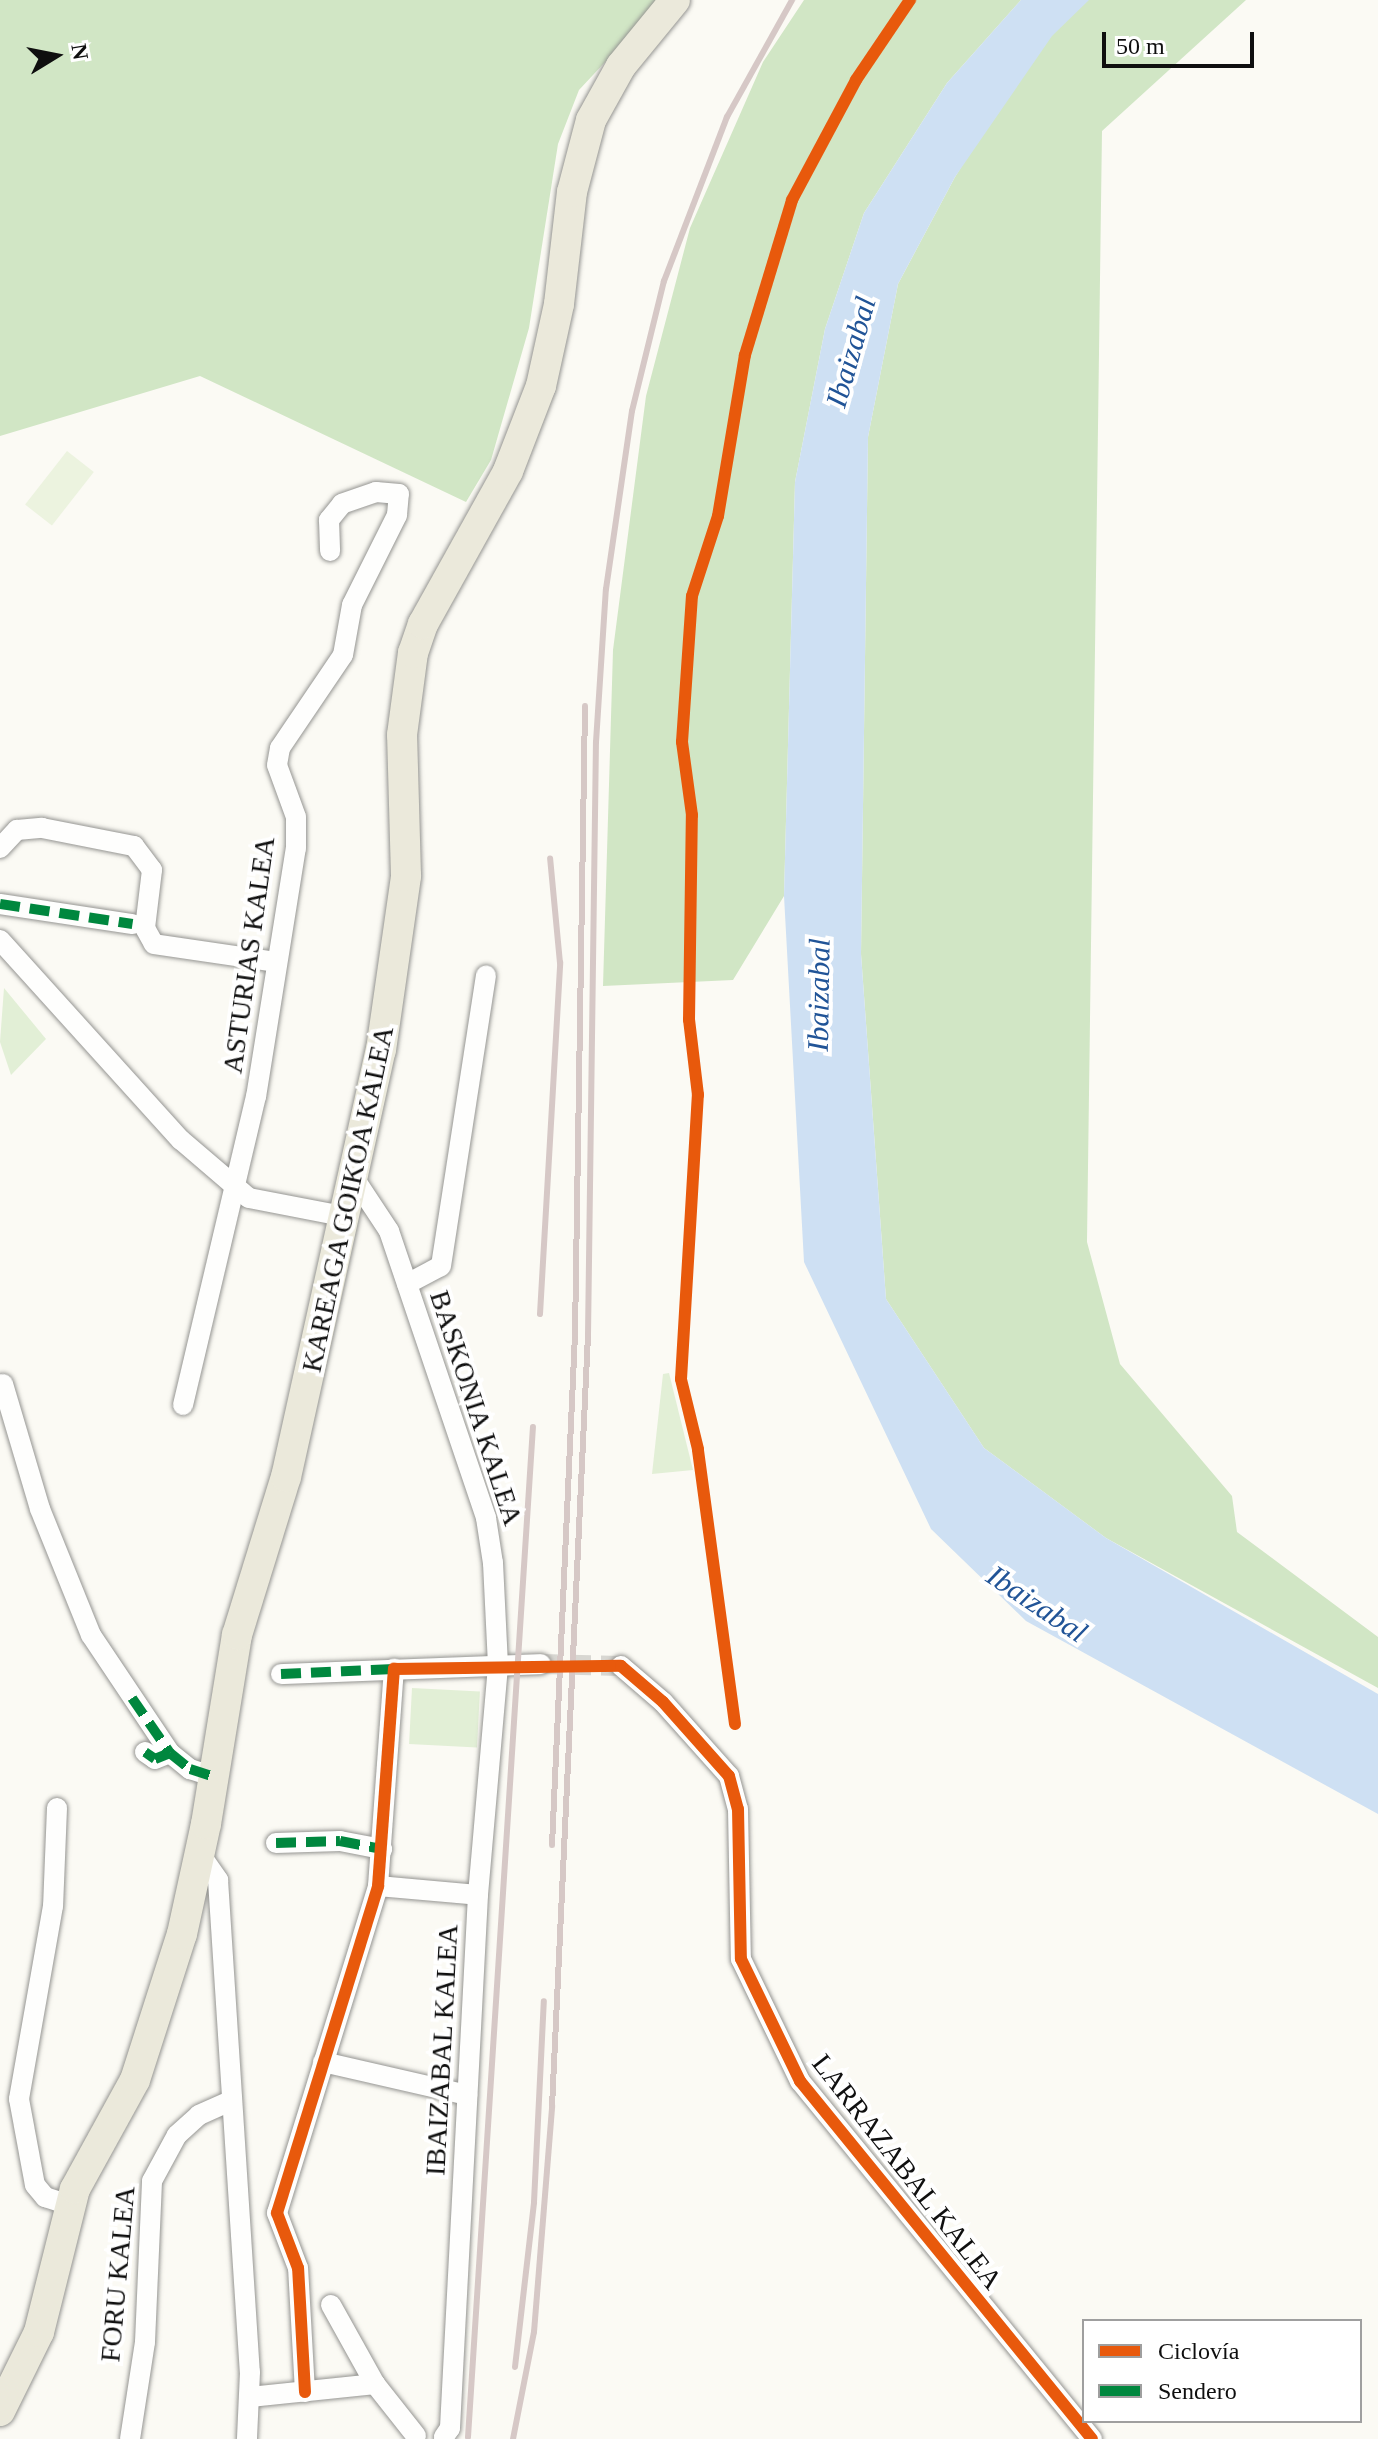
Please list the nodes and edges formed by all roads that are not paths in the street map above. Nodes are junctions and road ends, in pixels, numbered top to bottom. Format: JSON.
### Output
{"nodes":[{"id":1,"x":675,"y":0,"type":"edge"},
{"id":2,"x":330,"y":551,"type":"dead end"},
{"id":3,"x":0,"y":848,"type":"edge"},
{"id":4,"x":0,"y":904,"type":"edge"},
{"id":5,"x":133,"y":924,"type":"dead end"},
{"id":6,"x":0,"y":940,"type":"edge"},
{"id":7,"x":276,"y":962,"type":"junction"},
{"id":8,"x":486,"y":975,"type":"dead end"},
{"id":9,"x":356,"y":1181,"type":"junction"},
{"id":10,"x":233,"y":1184,"type":"junction"},
{"id":11,"x":348,"y":1217,"type":"junction"},
{"id":12,"x":407,"y":1284,"type":"junction"},
{"id":13,"x":3,"y":1384,"type":"dead end"},
{"id":14,"x":183,"y":1405,"type":"dead end"},
{"id":15,"x":541,"y":1664,"type":"tunnel mouth"},
{"id":16,"x":498,"y":1666,"type":"junction"},
{"id":17,"x":621,"y":1666,"type":"tunnel mouth"},
{"id":18,"x":394,"y":1669,"type":"junction"},
{"id":19,"x":281,"y":1674,"type":"dead end"},
{"id":20,"x":145,"y":1752,"type":"dead end"},
{"id":21,"x":170,"y":1753,"type":"junction"},
{"id":22,"x":214,"y":1777,"type":"junction"},
{"id":23,"x":57,"y":1808,"type":"dead end"},
{"id":24,"x":276,"y":1843,"type":"dead end"},
{"id":25,"x":382,"y":1849,"type":"junction"},
{"id":26,"x":200,"y":1854,"type":"junction"},
{"id":27,"x":378,"y":1886,"type":"junction"},
{"id":28,"x":478,"y":1895,"type":"junction"},
{"id":29,"x":323,"y":2062,"type":"junction"},
{"id":30,"x":467,"y":2095,"type":"junction"},
{"id":31,"x":230,"y":2101,"type":"junction"},
{"id":32,"x":69,"y":2205,"type":"junction"},
{"id":33,"x":331,"y":2305,"type":"dead end"},
{"id":34,"x":375,"y":2384,"type":"junction"},
{"id":35,"x":305,"y":2392,"type":"junction"},
{"id":36,"x":250,"y":2397,"type":"junction"},
{"id":37,"x":0,"y":2411,"type":"edge"},
{"id":38,"x":415,"y":2437,"type":"edge"},
{"id":39,"x":445,"y":2438,"type":"edge"},
{"id":40,"x":130,"y":2439,"type":"edge"},
{"id":41,"x":247,"y":2439,"type":"edge"},
{"id":42,"x":1092,"y":2439,"type":"edge"}],
"edges":[{"from":1,"to":9,"type":"main road","name":"KAREAGA GOIKOA KALEA"},
{"from":2,"to":7,"type":"street","name":"ASTURIAS KALEA"},
{"from":3,"to":7,"type":"street"},
{"from":4,"to":5,"type":"street"},
{"from":6,"to":10,"type":"street"},
{"from":7,"to":10,"type":"street","name":"ASTURIAS KALEA"},
{"from":8,"to":12,"type":"street"},
{"from":9,"to":11,"type":"main road","name":"KAREAGA GOIKOA KALEA"},
{"from":9,"to":12,"type":"street","name":"BASKONIA KALEA"},
{"from":10,"to":11,"type":"street"},
{"from":10,"to":14,"type":"street","name":"ASTURIAS KALEA"},
{"from":11,"to":22,"type":"main road","name":"KAREAGA GOIKOA KALEA"},
{"from":12,"to":16,"type":"street","name":"BASKONIA KALEA"},
{"from":13,"to":21,"type":"street"},
{"from":15,"to":16,"type":"street"},
{"from":16,"to":18,"type":"street"},
{"from":16,"to":28,"type":"street","name":"IBAIZABAL KALEA"},
{"from":17,"to":42,"type":"street","name":"LARRAZABAL KALEA"},
{"from":18,"to":19,"type":"street"},
{"from":18,"to":25,"type":"street"},
{"from":20,"to":21,"type":"street"},
{"from":21,"to":22,"type":"street"},
{"from":22,"to":26,"type":"main road","name":"KAREAGA GOIKOA KALEA"},
{"from":23,"to":32,"type":"street"},
{"from":24,"to":25,"type":"street"},
{"from":25,"to":27,"type":"street"},
{"from":26,"to":31,"type":"street"},
{"from":26,"to":32,"type":"main road","name":"KAREAGA GOIKOA KALEA"},
{"from":27,"to":28,"type":"street"},
{"from":27,"to":29,"type":"street"},
{"from":28,"to":30,"type":"street","name":"IBAIZABAL KALEA"},
{"from":29,"to":30,"type":"street"},
{"from":29,"to":35,"type":"street"},
{"from":30,"to":39,"type":"street","name":"IBAIZABAL KALEA"},
{"from":31,"to":36,"type":"street"},
{"from":31,"to":40,"type":"street","name":"FORU KALEA"},
{"from":32,"to":37,"type":"main road","name":"KAREAGA GOIKOA KALEA"},
{"from":33,"to":34,"type":"street"},
{"from":34,"to":35,"type":"street"},
{"from":34,"to":38,"type":"street"},
{"from":35,"to":36,"type":"street"},
{"from":36,"to":41,"type":"street"},
{"from":38,"to":39,"type":"street"}]}
